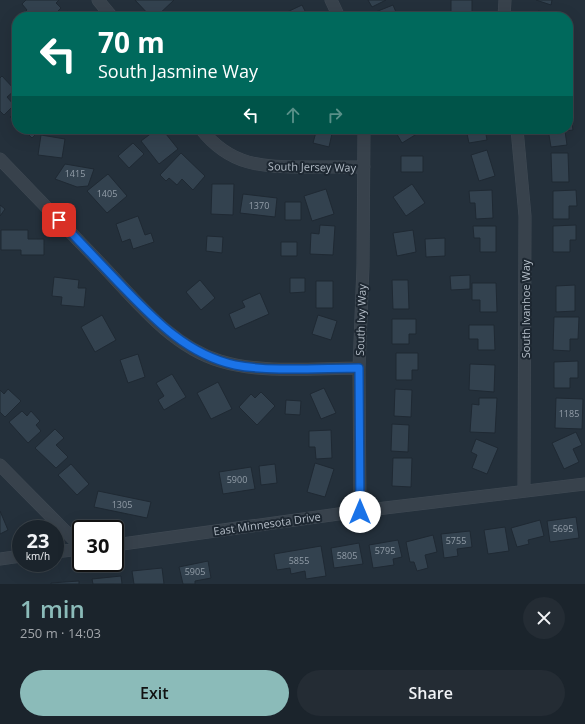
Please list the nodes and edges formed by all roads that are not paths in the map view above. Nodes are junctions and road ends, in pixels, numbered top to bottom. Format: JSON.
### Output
{"nodes":[{"id":1,"x":98,"y":0,"type":"edge"},
{"id":2,"x":331,"y":0,"type":"edge"},
{"id":3,"x":505,"y":0,"type":"edge"},
{"id":4,"x":108,"y":12,"type":"edge"},
{"id":5,"x":336,"y":12,"type":"edge"},
{"id":6,"x":504,"y":12,"type":"edge"},
{"id":7,"x":206,"y":134,"type":"edge"},
{"id":8,"x":364,"y":134,"type":"edge"},
{"id":9,"x":518,"y":134,"type":"edge"},
{"id":10,"x":0,"y":159,"type":"edge"},
{"id":11,"x":364,"y":167,"type":"junction"},
{"id":12,"x":359,"y":368,"type":"junction"},
{"id":13,"x":0,"y":465,"type":"edge"},
{"id":14,"x":585,"y":484,"type":"edge"},
{"id":15,"x":524,"y":490,"type":"junction"},
{"id":16,"x":360,"y":512,"type":"junction"},
{"id":17,"x":72,"y":539,"type":"edge"},
{"id":18,"x":124,"y":544,"type":"edge"},
{"id":19,"x":12,"y":557,"type":"edge"},
{"id":20,"x":0,"y":559,"type":"edge"}],
"edges":[{"from":1,"to":4,"type":"street"},
{"from":2,"to":5,"type":"street"},
{"from":3,"to":6,"type":"street"},
{"from":7,"to":11,"type":"street","name":"South Jersey Way"},
{"from":8,"to":11,"type":"street","name":"South Ivy Way"},
{"from":9,"to":15,"type":"street","name":"South Ivanhoe Way"},
{"from":10,"to":12,"type":"street"},
{"from":11,"to":12,"type":"street","name":"South Ivy Way"},
{"from":12,"to":16,"type":"street","name":"South Ivy Way"},
{"from":13,"to":17,"type":"street"},
{"from":14,"to":15,"type":"street","name":"East Minnesota Drive"},
{"from":15,"to":16,"type":"street","name":"East Minnesota Drive"},
{"from":16,"to":18,"type":"street","name":"East Minnesota Drive"},
{"from":19,"to":20,"type":"street"}]}
